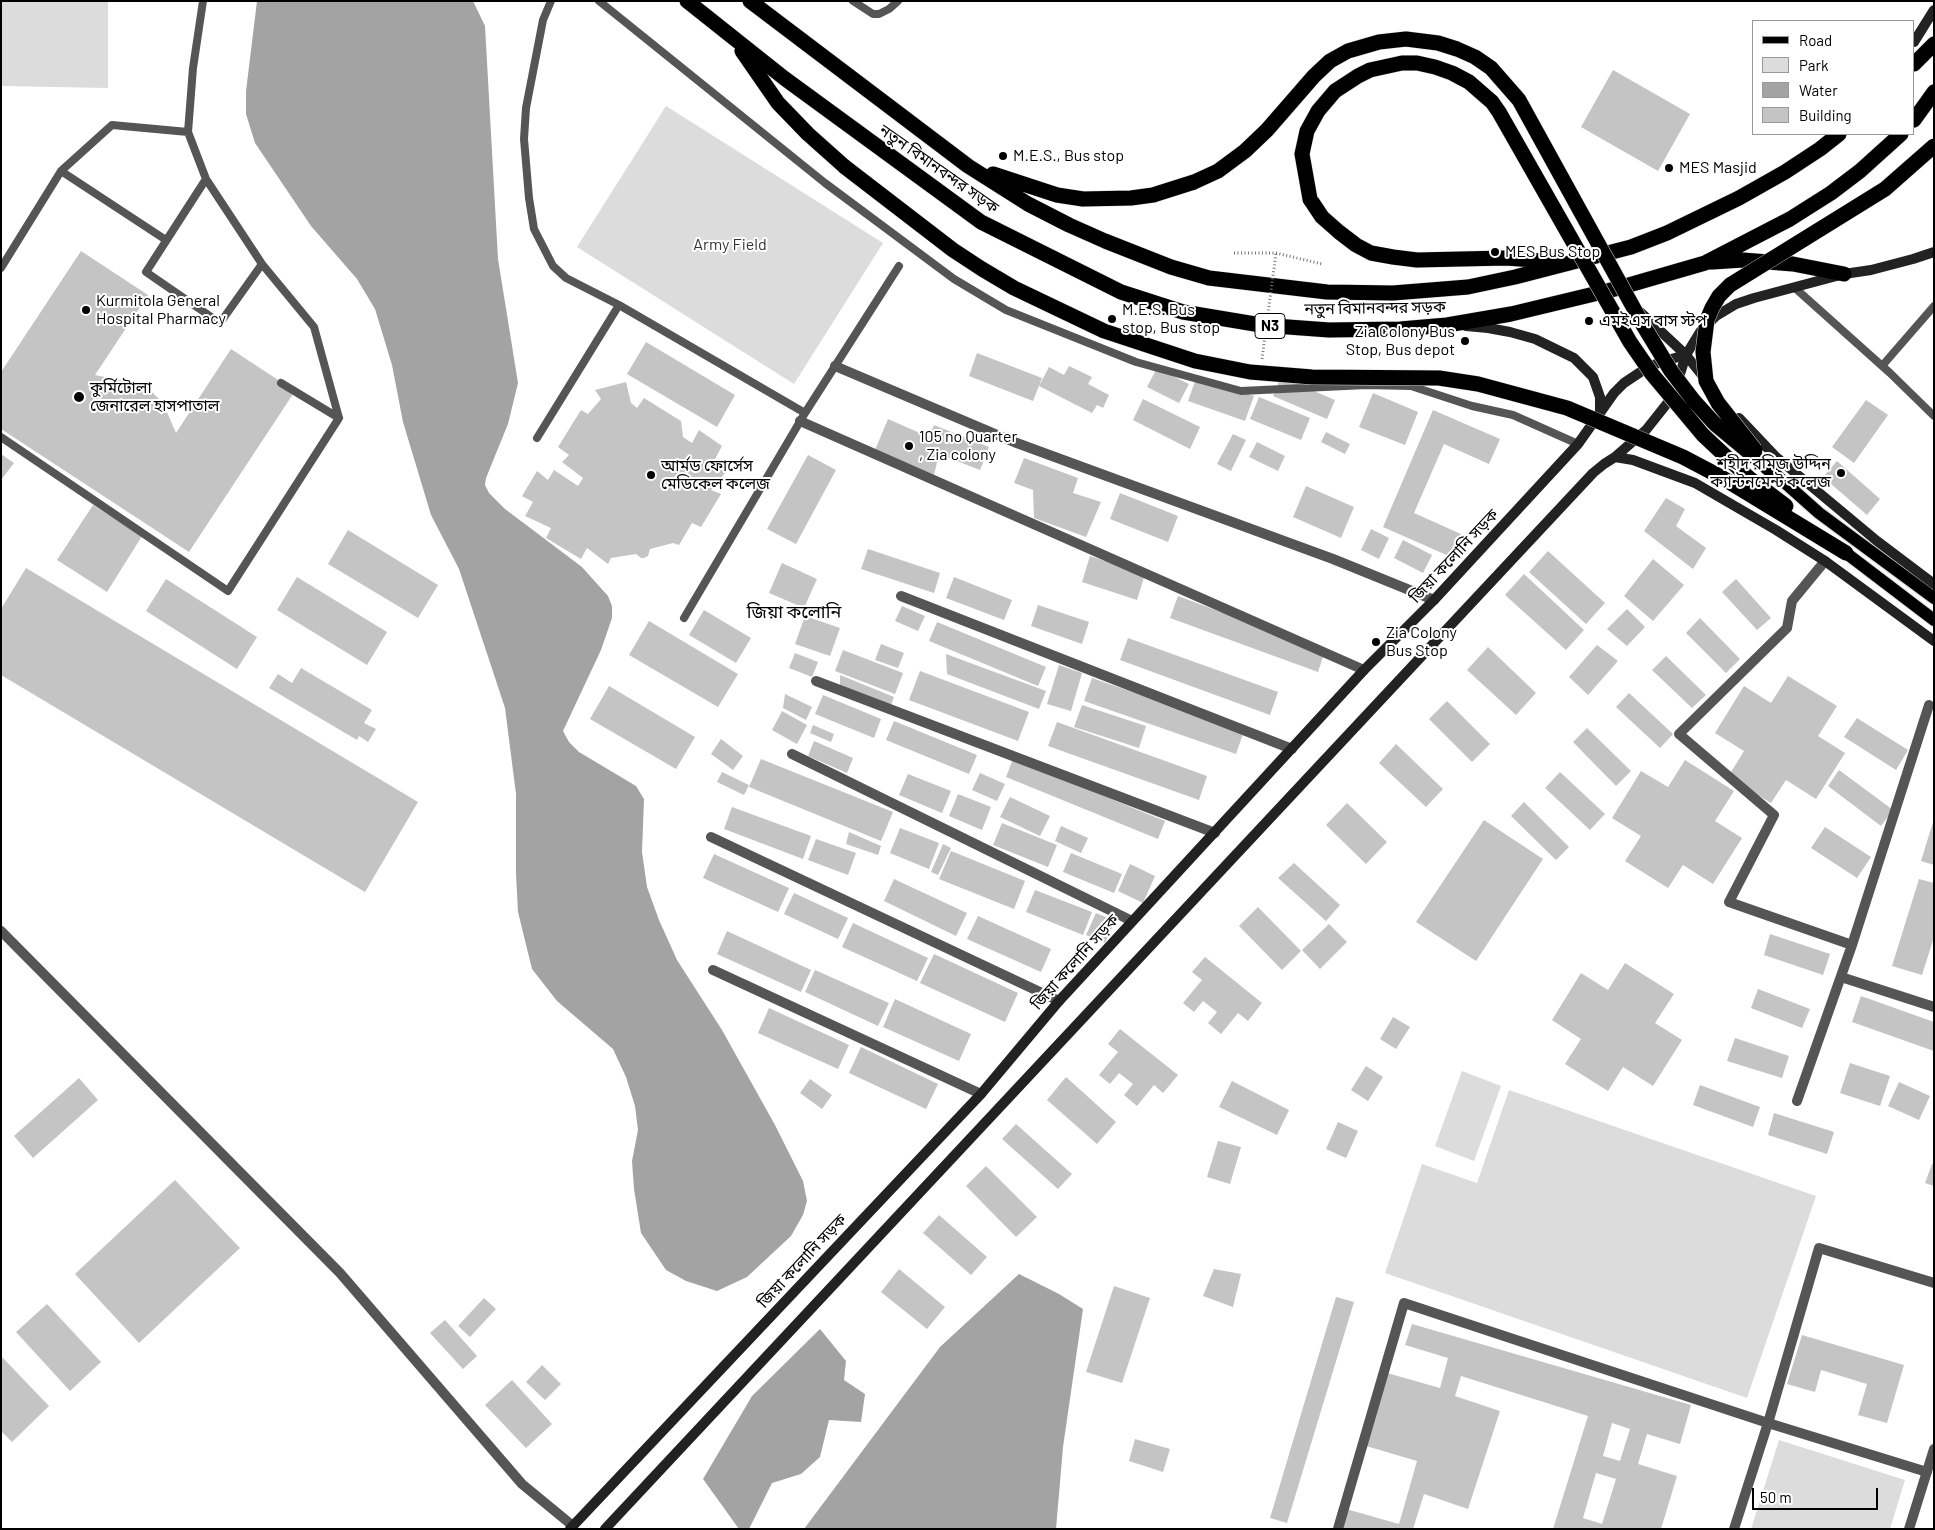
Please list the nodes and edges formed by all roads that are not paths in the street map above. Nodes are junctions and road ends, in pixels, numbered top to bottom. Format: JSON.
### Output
{"nodes":[{"id":1,"x":203,"y":1,"type":"edge"},
{"id":2,"x":551,"y":1,"type":"edge"},
{"id":3,"x":599,"y":1,"type":"edge"},
{"id":4,"x":687,"y":1,"type":"edge"},
{"id":5,"x":750,"y":1,"type":"edge"},
{"id":6,"x":898,"y":1,"type":"edge"},
{"id":7,"x":855,"y":2,"type":"edge"},
{"id":8,"x":1934,"y":10,"type":"edge"},
{"id":9,"x":1915,"y":40,"type":"edge"},
{"id":10,"x":736,"y":42,"type":"junction"},
{"id":11,"x":1934,"y":44,"type":"edge"},
{"id":12,"x":1915,"y":63,"type":"edge"},
{"id":13,"x":1934,"y":92,"type":"edge"},
{"id":14,"x":1934,"y":105,"type":"edge"},
{"id":15,"x":1916,"y":118,"type":"edge"},
{"id":16,"x":188,"y":132,"type":"junction"},
{"id":17,"x":1838,"y":135,"type":"edge"},
{"id":18,"x":1900,"y":135,"type":"edge"},
{"id":19,"x":1934,"y":146,"type":"edge"},
{"id":20,"x":968,"y":166,"type":"junction"},
{"id":21,"x":61,"y":171,"type":"junction"},
{"id":22,"x":206,"y":179,"type":"junction"},
{"id":23,"x":166,"y":240,"type":"junction"},
{"id":24,"x":1934,"y":252,"type":"edge"},
{"id":25,"x":1705,"y":263,"type":"junction"},
{"id":26,"x":262,"y":264,"type":"junction"},
{"id":27,"x":899,"y":266,"type":"dead end"},
{"id":28,"x":1560,"y":266,"type":"junction"},
{"id":29,"x":1,"y":268,"type":"edge"},
{"id":30,"x":1844,"y":274,"type":"junction"},
{"id":31,"x":1795,"y":288,"type":"junction"},
{"id":32,"x":1615,"y":289,"type":"junction"},
{"id":33,"x":620,"y":305,"type":"junction"},
{"id":34,"x":1934,"y":306,"type":"edge"},
{"id":35,"x":1448,"y":325,"type":"junction"},
{"id":36,"x":1686,"y":355,"type":"junction"},
{"id":37,"x":835,"y":366,"type":"junction"},
{"id":38,"x":1882,"y":366,"type":"junction"},
{"id":39,"x":281,"y":383,"type":"dead end"},
{"id":40,"x":1600,"y":414,"type":"junction"},
{"id":41,"x":1934,"y":416,"type":"edge"},
{"id":42,"x":802,"y":417,"type":"junction"},
{"id":43,"x":339,"y":418,"type":"junction"},
{"id":44,"x":1,"y":437,"type":"edge"},
{"id":45,"x":537,"y":438,"type":"dead end"},
{"id":46,"x":1578,"y":444,"type":"junction"},
{"id":47,"x":1615,"y":457,"type":"junction"},
{"id":48,"x":1774,"y":474,"type":"junction"},
{"id":49,"x":1846,"y":553,"type":"junction"},
{"id":50,"x":1825,"y":561,"type":"junction"},
{"id":51,"x":1934,"y":584,"type":"edge"},
{"id":52,"x":901,"y":596,"type":"dead end"},
{"id":53,"x":1934,"y":598,"type":"edge"},
{"id":54,"x":1434,"y":600,"type":"junction"},
{"id":55,"x":684,"y":618,"type":"dead end"},
{"id":56,"x":1934,"y":620,"type":"edge"},
{"id":57,"x":1934,"y":641,"type":"edge"},
{"id":58,"x":1364,"y":670,"type":"junction"},
{"id":59,"x":816,"y":681,"type":"dead end"},
{"id":60,"x":1929,"y":705,"type":"dead end"},
{"id":61,"x":1292,"y":749,"type":"junction"},
{"id":62,"x":792,"y":754,"type":"dead end"},
{"id":63,"x":1215,"y":832,"type":"junction"},
{"id":64,"x":711,"y":836,"type":"dead end"},
{"id":65,"x":1132,"y":921,"type":"junction"},
{"id":66,"x":1,"y":931,"type":"edge"},
{"id":67,"x":1852,"y":945,"type":"junction"},
{"id":68,"x":713,"y":970,"type":"dead end"},
{"id":69,"x":1841,"y":976,"type":"junction"},
{"id":70,"x":1059,"y":1001,"type":"junction"},
{"id":71,"x":1934,"y":1006,"type":"edge"},
{"id":72,"x":981,"y":1094,"type":"junction"},
{"id":73,"x":1797,"y":1101,"type":"dead end"},
{"id":74,"x":1934,"y":1282,"type":"edge"},
{"id":75,"x":1768,"y":1423,"type":"junction"},
{"id":76,"x":1934,"y":1449,"type":"edge"},
{"id":77,"x":1926,"y":1472,"type":"junction"},
{"id":78,"x":571,"y":1527,"type":"edge"},
{"id":79,"x":605,"y":1529,"type":"edge"},
{"id":80,"x":1338,"y":1529,"type":"edge"},
{"id":81,"x":1734,"y":1529,"type":"edge"},
{"id":82,"x":1909,"y":1529,"type":"edge"}],
"edges":[{"from":1,"to":16,"type":"lane"},
{"from":2,"to":33,"type":"lane"},
{"from":3,"to":46,"type":"lane"},
{"from":4,"to":10,"type":"highway","name":"নতুন বিমানবন্দর সড়ক","number":"N3"},
{"from":5,"to":20,"type":"highway","name":"নতুন বিমানবন্দর সড়ক"},
{"from":6,"to":7,"type":"lane"},
{"from":8,"to":9,"type":"main road"},
{"from":10,"to":35,"type":"highway","name":"নতুন বিমানবন্দর সড়ক","number":"N3"},
{"from":10,"to":49,"type":"highway","bridge":true},
{"from":11,"to":12,"type":"highway"},
{"from":13,"to":15,"type":"highway"},
{"from":14,"to":15,"type":"main road"},
{"from":16,"to":21,"type":"lane"},
{"from":16,"to":22,"type":"lane"},
{"from":17,"to":28,"type":"highway","name":"নতুন বিমানবন্দর সড়ক"},
{"from":18,"to":25,"type":"highway","name":"নতুন বিমানবন্দর সড়ক","number":"N3"},
{"from":19,"to":48,"type":"highway","bridge":true},
{"from":20,"to":28,"type":"highway","name":"নতুন বিমানবন্দর সড়ক"},
{"from":20,"to":48,"type":"highway","bridge":true},
{"from":21,"to":23,"type":"lane"},
{"from":21,"to":29,"type":"lane"},
{"from":22,"to":23,"type":"lane"},
{"from":22,"to":26,"type":"lane"},
{"from":23,"to":26,"type":"lane"},
{"from":24,"to":30,"type":"main road"},
{"from":25,"to":30,"type":"highway"},
{"from":25,"to":32,"type":"highway","name":"নতুন বিমানবন্দর সড়ক","number":"N3"},
{"from":26,"to":43,"type":"lane"},
{"from":27,"to":37,"type":"lane"},
{"from":28,"to":49,"type":"highway","bridge":true},
{"from":30,"to":31,"type":"main road"},
{"from":31,"to":36,"type":"main road"},
{"from":31,"to":38,"type":"lane"},
{"from":32,"to":35,"type":"highway","name":"নতুন বিমানবন্দর সড়ক","number":"N3"},
{"from":32,"to":36,"type":"main road"},
{"from":33,"to":42,"type":"lane"},
{"from":33,"to":45,"type":"lane"},
{"from":34,"to":38,"type":"lane"},
{"from":35,"to":40,"type":"main road"},
{"from":36,"to":40,"type":"main road","name":"জিয়া কলোনি সড়ক"},
{"from":36,"to":47,"type":"main road"},
{"from":36,"to":51,"type":"main road"},
{"from":37,"to":42,"type":"lane"},
{"from":37,"to":54,"type":"street"},
{"from":38,"to":41,"type":"lane"},
{"from":39,"to":43,"type":"lane"},
{"from":40,"to":46,"type":"main road","name":"জিয়া কলোনি সড়ক"},
{"from":42,"to":55,"type":"lane"},
{"from":42,"to":58,"type":"street"},
{"from":43,"to":44,"type":"lane"},
{"from":46,"to":54,"type":"main road","name":"জিয়া কলোনি সড়ক"},
{"from":47,"to":50,"type":"main road"},
{"from":47,"to":79,"type":"main road"},
{"from":48,"to":53,"type":"main road"},
{"from":49,"to":56,"type":"main road"},
{"from":50,"to":57,"type":"main road"},
{"from":50,"to":67,"type":"street"},
{"from":52,"to":61,"type":"street"},
{"from":54,"to":58,"type":"main road","name":"জিয়া কলোনি সড়ক"},
{"from":58,"to":61,"type":"main road","name":"জিয়া কলোনি সড়ক"},
{"from":59,"to":63,"type":"street"},
{"from":60,"to":67,"type":"street"},
{"from":61,"to":63,"type":"main road","name":"জিয়া কলোনি সড়ক"},
{"from":62,"to":65,"type":"street"},
{"from":63,"to":65,"type":"main road","name":"জিয়া কলোনি সড়ক"},
{"from":64,"to":70,"type":"street"},
{"from":65,"to":70,"type":"main road","name":"জিয়া কলোনি সড়ক"},
{"from":66,"to":78,"type":"street"},
{"from":67,"to":69,"type":"street"},
{"from":68,"to":72,"type":"street"},
{"from":69,"to":71,"type":"street"},
{"from":69,"to":73,"type":"street"},
{"from":70,"to":72,"type":"main road","name":"জিয়া কলোনি সড়ক"},
{"from":72,"to":78,"type":"main road","name":"জিয়া কলোনি সড়ক"},
{"from":74,"to":75,"type":"street"},
{"from":75,"to":77,"type":"street"},
{"from":75,"to":80,"type":"street"},
{"from":75,"to":81,"type":"street"},
{"from":76,"to":77,"type":"street"},
{"from":77,"to":82,"type":"street"}]}
